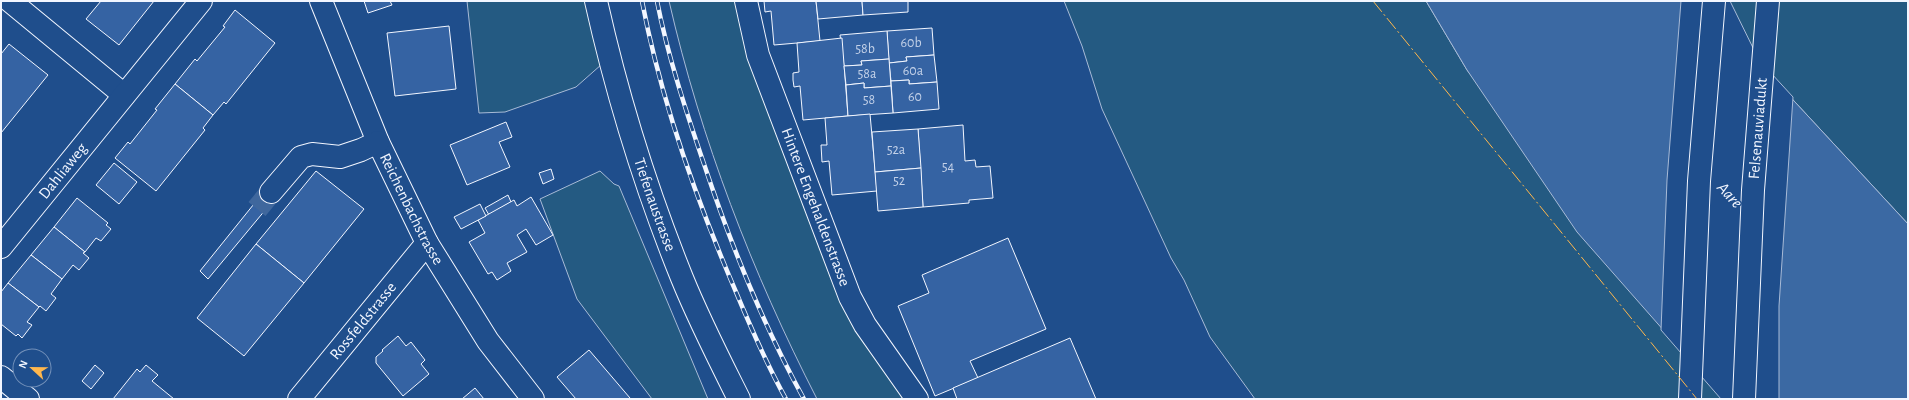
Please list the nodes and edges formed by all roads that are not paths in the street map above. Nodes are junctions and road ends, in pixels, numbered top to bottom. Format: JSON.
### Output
{"nodes":[{"id":1,"x":10,"y":1,"type":"edge"},
{"id":2,"x":201,"y":1,"type":"edge"},
{"id":3,"x":321,"y":1,"type":"edge"},
{"id":4,"x":596,"y":1,"type":"edge"},
{"id":5,"x":746,"y":1,"type":"edge"},
{"id":6,"x":1714,"y":1,"type":"edge"},
{"id":7,"x":1768,"y":1,"type":"edge"},
{"id":8,"x":124,"y":95,"type":"junction"},
{"id":9,"x":378,"y":142,"type":"junction"},
{"id":10,"x":271,"y":192,"type":"tunnel mouth"},
{"id":11,"x":427,"y":243,"type":"junction"},
{"id":12,"x":1,"y":247,"type":"edge"},
{"id":13,"x":1,"y":377,"type":"edge"},
{"id":14,"x":28,"y":399,"type":"edge"},
{"id":15,"x":299,"y":399,"type":"edge"},
{"id":16,"x":533,"y":399,"type":"edge"},
{"id":17,"x":739,"y":399,"type":"edge"},
{"id":18,"x":917,"y":399,"type":"edge"},
{"id":19,"x":1690,"y":399,"type":"edge"},
{"id":20,"x":1744,"y":399,"type":"edge"}],
"edges":[{"from":1,"to":8,"type":"main road"},
{"from":2,"to":8,"type":"main road","name":"Dahliaweg"},
{"from":3,"to":9,"type":"main road","name":"Reichenbachstrasse"},
{"from":4,"to":17,"type":"main road","name":"Tiefenaustrasse"},
{"from":5,"to":18,"type":"main road","name":"Hintere Engehaldenstrasse"},
{"from":6,"to":19,"type":"main road"},
{"from":7,"to":20,"type":"main road","name":"Felsenauviadukt"},
{"from":8,"to":12,"type":"main road","name":"Dahliaweg"},
{"from":9,"to":10,"type":"main road"},
{"from":9,"to":11,"type":"main road","name":"Reichenbachstrasse"},
{"from":11,"to":15,"type":"main road","name":"Rossfeldstrasse"},
{"from":11,"to":16,"type":"main road","name":"Reichenbachstrasse"},
{"from":13,"to":14,"type":"main road"}]}
